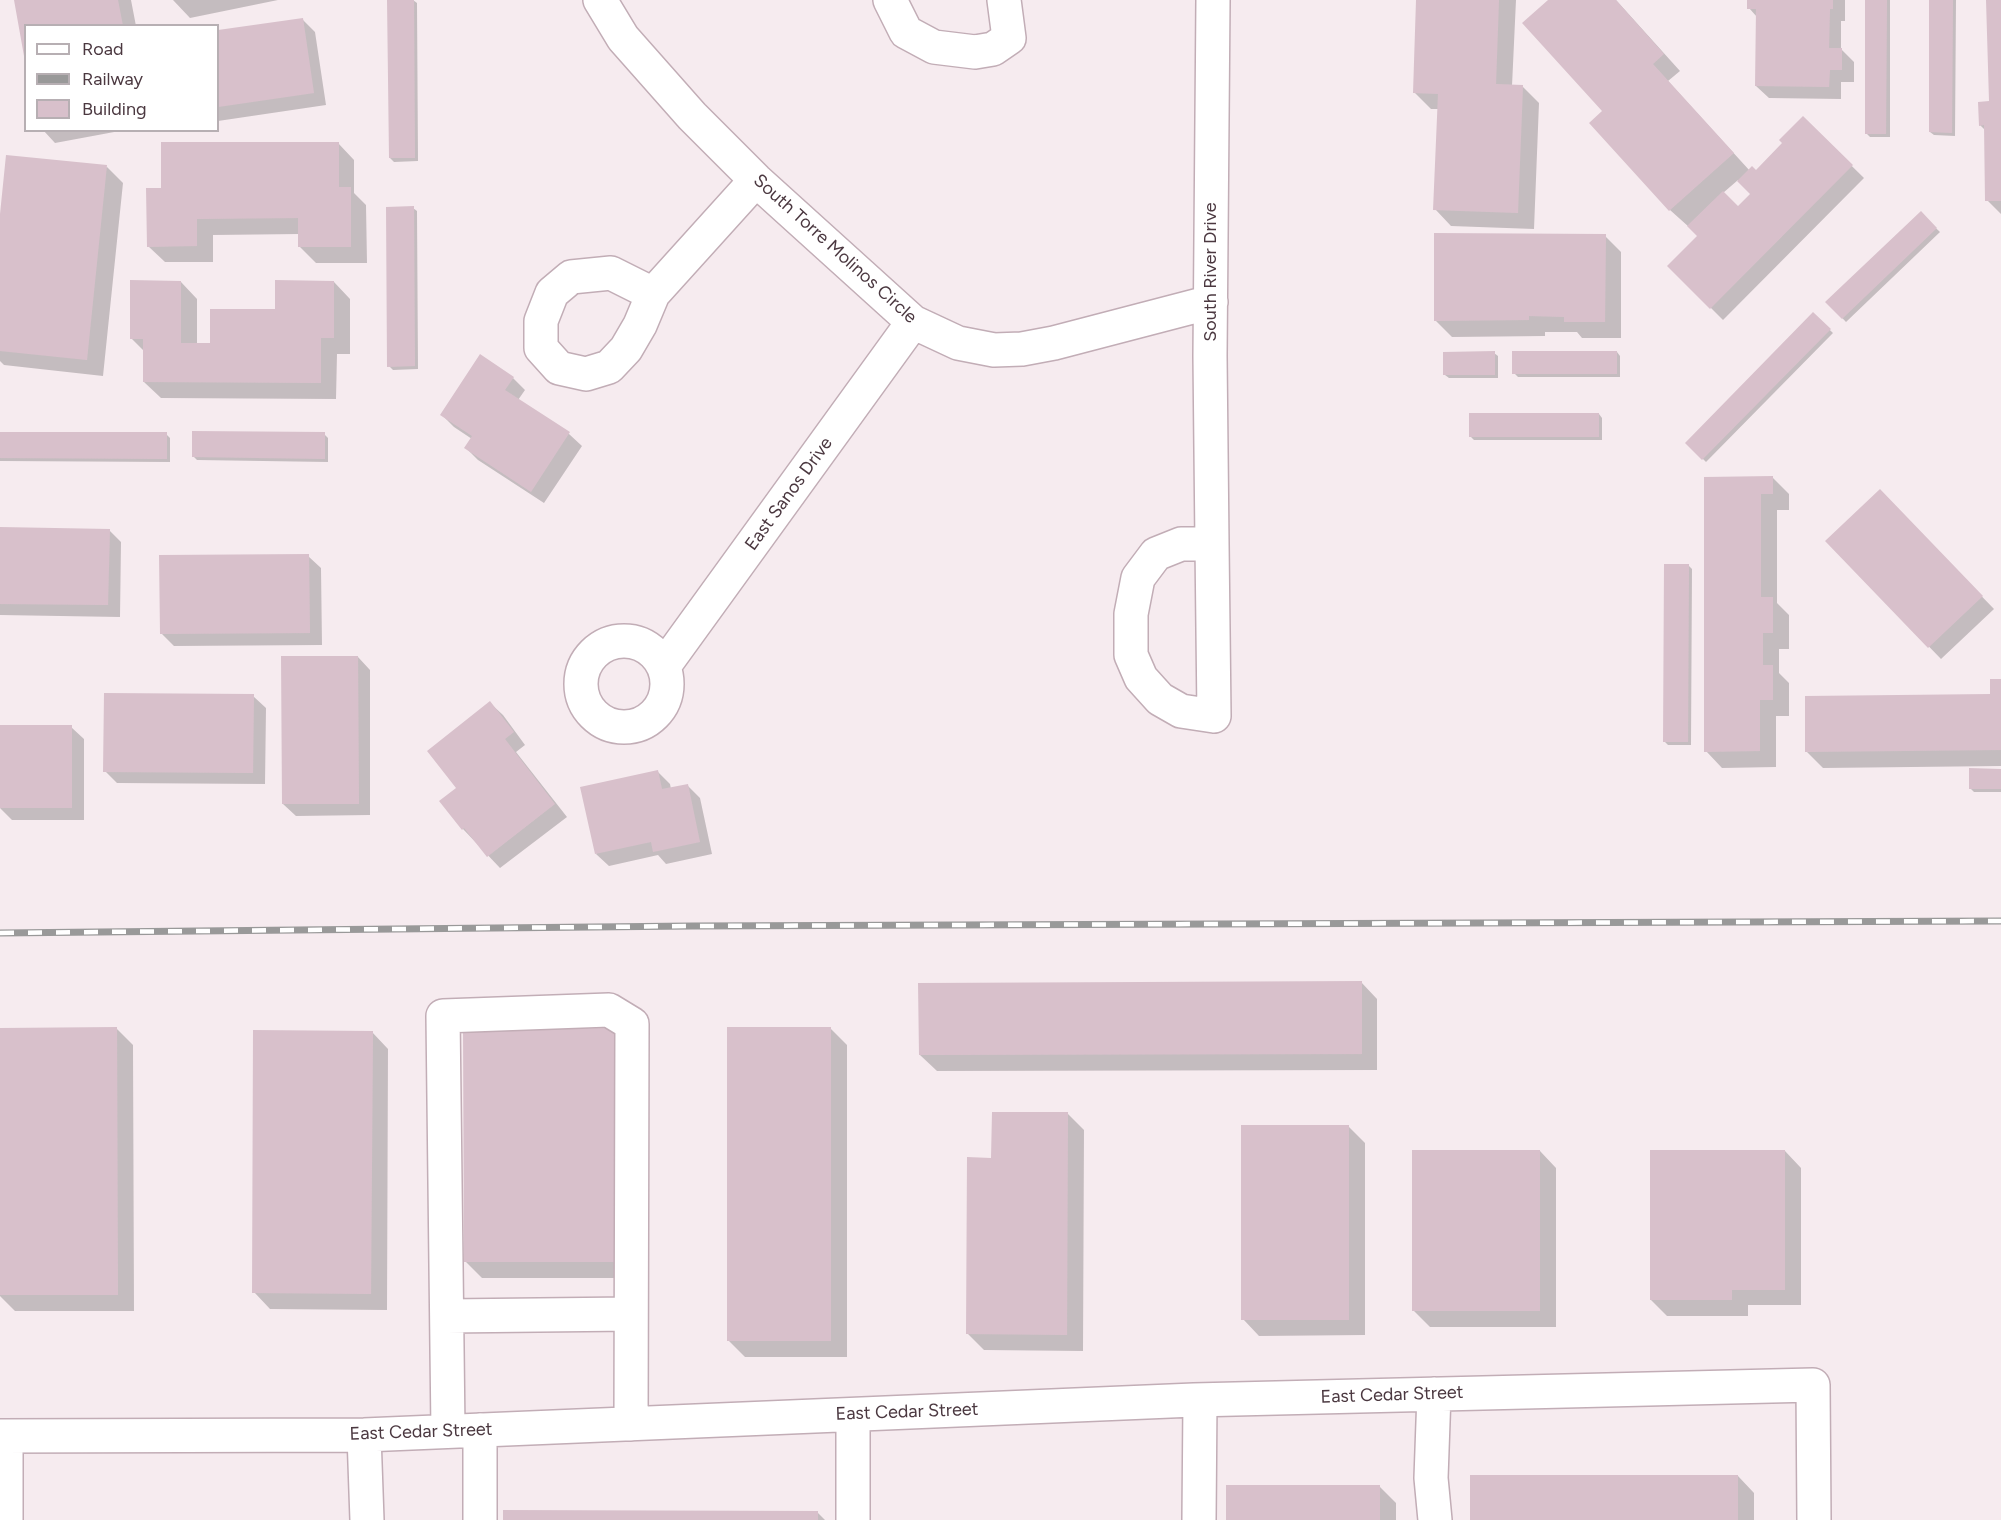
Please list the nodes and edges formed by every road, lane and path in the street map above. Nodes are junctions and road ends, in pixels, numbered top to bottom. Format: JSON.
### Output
{"nodes":[{"id":1,"x":600,"y":0,"type":"edge"},
{"id":2,"x":890,"y":0,"type":"edge"},
{"id":3,"x":1004,"y":0,"type":"edge"},
{"id":4,"x":1213,"y":0,"type":"edge"},
{"id":5,"x":756,"y":180,"type":"junction"},
{"id":6,"x":653,"y":294,"type":"dead end"},
{"id":7,"x":1211,"y":302,"type":"junction"},
{"id":8,"x":913,"y":322,"type":"junction"},
{"id":9,"x":1212,"y":544,"type":"junction"},
{"id":10,"x":664,"y":666,"type":"dead end"},
{"id":11,"x":631,"y":1314,"type":"junction"},
{"id":12,"x":447,"y":1316,"type":"junction"},
{"id":13,"x":1434,"y":1394,"type":"junction"},
{"id":14,"x":1200,"y":1400,"type":"junction"},
{"id":15,"x":853,"y":1415,"type":"junction"},
{"id":16,"x":631,"y":1424,"type":"junction"},
{"id":17,"x":464,"y":1431,"type":"junction"},
{"id":18,"x":364,"y":1435,"type":"junction"},
{"id":19,"x":3,"y":1436,"type":"edge"},
{"id":20,"x":6,"y":1520,"type":"edge"},
{"id":21,"x":367,"y":1520,"type":"edge"},
{"id":22,"x":480,"y":1520,"type":"edge"},
{"id":23,"x":853,"y":1520,"type":"edge"},
{"id":24,"x":1199,"y":1520,"type":"edge"},
{"id":25,"x":1435,"y":1520,"type":"edge"},
{"id":26,"x":1814,"y":1520,"type":"edge"}],
"edges":[{"from":1,"to":5,"type":"street","name":"South Torre Molinos Circle"},
{"from":2,"to":3,"type":"street"},
{"from":4,"to":7,"type":"street","name":"South River Drive"},
{"from":5,"to":6,"type":"street"},
{"from":5,"to":8,"type":"street","name":"South Torre Molinos Circle"},
{"from":7,"to":8,"type":"street","name":"South Torre Molinos Circle"},
{"from":7,"to":9,"type":"street","name":"South River Drive"},
{"from":8,"to":10,"type":"street","name":"East Sanos Drive"},
{"from":9,"to":9,"type":"street","name":"South River Drive"},
{"from":11,"to":12,"type":"street"},
{"from":11,"to":12,"type":"street"},
{"from":11,"to":16,"type":"street"},
{"from":12,"to":17,"type":"street"},
{"from":13,"to":14,"type":"street","name":"East Cedar Street"},
{"from":13,"to":25,"type":"street"},
{"from":13,"to":26,"type":"street","name":"East Cedar Street"},
{"from":14,"to":15,"type":"street","name":"East Cedar Street"},
{"from":14,"to":24,"type":"street"},
{"from":15,"to":16,"type":"street","name":"East Cedar Street"},
{"from":15,"to":23,"type":"street"},
{"from":16,"to":17,"type":"street","name":"East Cedar Street"},
{"from":17,"to":18,"type":"street","name":"East Cedar Street"},
{"from":17,"to":22,"type":"street"},
{"from":18,"to":19,"type":"street","name":"East Cedar Street"},
{"from":18,"to":21,"type":"street"},
{"from":19,"to":20,"type":"street"}]}
